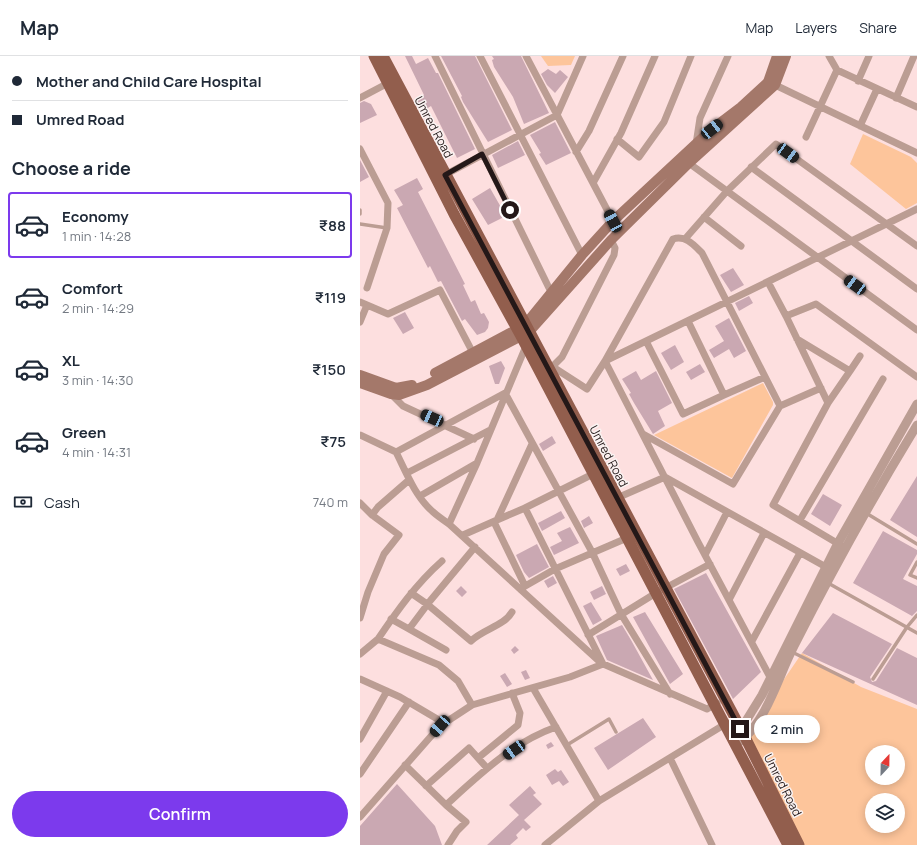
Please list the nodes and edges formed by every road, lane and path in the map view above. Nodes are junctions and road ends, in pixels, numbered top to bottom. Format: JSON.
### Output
{"nodes":[{"id":1,"x":371,"y":56,"type":"edge"},
{"id":2,"x":374,"y":56,"type":"edge"},
{"id":3,"x":383,"y":56,"type":"edge"},
{"id":4,"x":435,"y":56,"type":"edge"},
{"id":5,"x":480,"y":56,"type":"edge"},
{"id":6,"x":526,"y":56,"type":"edge"},
{"id":7,"x":583,"y":56,"type":"edge"},
{"id":8,"x":623,"y":56,"type":"edge"},
{"id":9,"x":655,"y":56,"type":"edge"},
{"id":10,"x":691,"y":56,"type":"edge"},
{"id":11,"x":728,"y":56,"type":"edge"},
{"id":12,"x":777,"y":56,"type":"edge"},
{"id":13,"x":786,"y":56,"type":"edge"},
{"id":14,"x":829,"y":56,"type":"edge"},
{"id":15,"x":869,"y":56,"type":"edge"},
{"id":16,"x":914,"y":56,"type":"edge"},
{"id":17,"x":380,"y":67,"type":"junction"},
{"id":18,"x":837,"y":70,"type":"junction"},
{"id":19,"x":392,"y":81,"type":"junction"},
{"id":20,"x":858,"y":81,"type":"junction"},
{"id":21,"x":772,"y":83,"type":"junction"},
{"id":22,"x":877,"y":89,"type":"junction"},
{"id":23,"x":360,"y":98,"type":"edge"},
{"id":24,"x":896,"y":98,"type":"junction"},
{"id":25,"x":820,"y":106,"type":"junction"},
{"id":26,"x":917,"y":107,"type":"edge"},
{"id":27,"x":557,"y":115,"type":"junction"},
{"id":28,"x":860,"y":126,"type":"junction"},
{"id":29,"x":521,"y":135,"type":"junction"},
{"id":30,"x":806,"y":137,"type":"dead end"},
{"id":31,"x":617,"y":139,"type":"junction"},
{"id":32,"x":696,"y":144,"type":"junction"},
{"id":33,"x":360,"y":149,"type":"edge"},
{"id":34,"x":576,"y":152,"type":"junction"},
{"id":35,"x":917,"y":153,"type":"edge"},
{"id":36,"x":482,"y":154,"type":"junction"},
{"id":37,"x":686,"y":160,"type":"junction"},
{"id":38,"x":751,"y":167,"type":"junction"},
{"id":39,"x":441,"y":178,"type":"junction"},
{"id":40,"x":592,"y":183,"type":"junction"},
{"id":41,"x":726,"y":191,"type":"junction"},
{"id":42,"x":917,"y":209,"type":"edge"},
{"id":43,"x":360,"y":210,"type":"edge"},
{"id":44,"x":360,"y":214,"type":"edge"},
{"id":45,"x":704,"y":217,"type":"junction"},
{"id":46,"x":613,"y":221,"type":"junction"},
{"id":47,"x":360,"y":224,"type":"edge"},
{"id":48,"x":886,"y":224,"type":"junction"},
{"id":49,"x":387,"y":228,"type":"junction"},
{"id":50,"x":685,"y":239,"type":"junction"},
{"id":51,"x":611,"y":240,"type":"junction"},
{"id":52,"x":853,"y":241,"type":"junction"},
{"id":53,"x":742,"y":246,"type":"dead end"},
{"id":54,"x":917,"y":246,"type":"edge"},
{"id":55,"x":582,"y":254,"type":"junction"},
{"id":56,"x":817,"y":258,"type":"junction"},
{"id":57,"x":768,"y":282,"type":"junction"},
{"id":58,"x":367,"y":288,"type":"dead end"},
{"id":59,"x":917,"y":289,"type":"edge"},
{"id":60,"x":550,"y":292,"type":"junction"},
{"id":61,"x":726,"y":302,"type":"junction"},
{"id":62,"x":363,"y":303,"type":"edge"},
{"id":63,"x":786,"y":316,"type":"junction"},
{"id":64,"x":688,"y":321,"type":"junction"},
{"id":65,"x":360,"y":322,"type":"edge"},
{"id":66,"x":917,"y":330,"type":"edge"},
{"id":67,"x":525,"y":335,"type":"junction"},
{"id":68,"x":797,"y":339,"type":"junction"},
{"id":69,"x":646,"y":341,"type":"junction"},
{"id":70,"x":473,"y":353,"type":"junction"},
{"id":71,"x":860,"y":356,"type":"dead end"},
{"id":72,"x":605,"y":361,"type":"junction"},
{"id":73,"x":547,"y":370,"type":"junction"},
{"id":74,"x":850,"y":371,"type":"junction"},
{"id":75,"x":360,"y":375,"type":"edge"},
{"id":76,"x":765,"y":377,"type":"junction"},
{"id":77,"x":917,"y":377,"type":"edge"},
{"id":78,"x":883,"y":379,"type":"dead end"},
{"id":79,"x":360,"y":383,"type":"edge"},
{"id":80,"x":821,"y":388,"type":"junction"},
{"id":81,"x":505,"y":393,"type":"junction"},
{"id":82,"x":391,"y":394,"type":"junction"},
{"id":83,"x":724,"y":395,"type":"junction"},
{"id":84,"x":828,"y":403,"type":"junction"},
{"id":85,"x":917,"y":404,"type":"edge"},
{"id":86,"x":780,"y":406,"type":"junction"},
{"id":87,"x":446,"y":425,"type":"junction"},
{"id":88,"x":917,"y":425,"type":"edge"},
{"id":89,"x":490,"y":430,"type":"junction"},
{"id":90,"x":643,"y":434,"type":"junction"},
{"id":91,"x":360,"y":435,"type":"edge"},
{"id":92,"x":474,"y":439,"type":"junction"},
{"id":93,"x":532,"y":444,"type":"junction"},
{"id":94,"x":396,"y":452,"type":"junction"},
{"id":95,"x":477,"y":464,"type":"junction"},
{"id":96,"x":593,"y":474,"type":"junction"},
{"id":97,"x":408,"y":477,"type":"junction"},
{"id":98,"x":664,"y":477,"type":"junction"},
{"id":99,"x":559,"y":491,"type":"junction"},
{"id":100,"x":420,"y":496,"type":"junction"},
{"id":101,"x":617,"y":498,"type":"junction"},
{"id":102,"x":360,"y":503,"type":"edge"},
{"id":103,"x":525,"y":508,"type":"junction"},
{"id":104,"x":727,"y":512,"type":"junction"},
{"id":105,"x":866,"y":513,"type":"junction"},
{"id":106,"x":372,"y":515,"type":"junction"},
{"id":107,"x":800,"y":520,"type":"junction"},
{"id":108,"x":495,"y":521,"type":"junction"},
{"id":109,"x":450,"y":524,"type":"junction"},
{"id":110,"x":764,"y":533,"type":"junction"},
{"id":111,"x":463,"y":535,"type":"junction"},
{"id":112,"x":627,"y":538,"type":"junction"},
{"id":113,"x":838,"y":543,"type":"junction"},
{"id":114,"x":917,"y":544,"type":"edge"},
{"id":115,"x":475,"y":547,"type":"junction"},
{"id":116,"x":846,"y":548,"type":"junction"},
{"id":117,"x":592,"y":552,"type":"junction"},
{"id":118,"x":800,"y":553,"type":"junction"},
{"id":119,"x":705,"y":555,"type":"junction"},
{"id":120,"x":442,"y":561,"type":"dead end"},
{"id":121,"x":917,"y":562,"type":"edge"},
{"id":122,"x":710,"y":564,"type":"junction"},
{"id":123,"x":826,"y":567,"type":"junction"},
{"id":124,"x":555,"y":569,"type":"junction"},
{"id":125,"x":917,"y":578,"type":"edge"},
{"id":126,"x":828,"y":583,"type":"junction"},
{"id":127,"x":523,"y":588,"type":"junction"},
{"id":128,"x":660,"y":591,"type":"junction"},
{"id":129,"x":411,"y":593,"type":"junction"},
{"id":130,"x":729,"y":600,"type":"junction"},
{"id":131,"x":427,"y":604,"type":"junction"},
{"id":132,"x":512,"y":612,"type":"dead end"},
{"id":133,"x":621,"y":614,"type":"junction"},
{"id":134,"x":917,"y":615,"type":"edge"},
{"id":135,"x":360,"y":618,"type":"edge"},
{"id":136,"x":392,"y":619,"type":"junction"},
{"id":137,"x":907,"y":627,"type":"junction"},
{"id":138,"x":409,"y":629,"type":"junction"},
{"id":139,"x":917,"y":633,"type":"edge"},
{"id":140,"x":588,"y":635,"type":"junction"},
{"id":141,"x":378,"y":639,"type":"junction"},
{"id":142,"x":752,"y":641,"type":"junction"},
{"id":143,"x":446,"y":650,"type":"dead end"},
{"id":144,"x":791,"y":652,"type":"junction"},
{"id":145,"x":360,"y":654,"type":"edge"},
{"id":146,"x":603,"y":664,"type":"junction"},
{"id":147,"x":770,"y":677,"type":"junction"},
{"id":148,"x":873,"y":679,"type":"dead end"},
{"id":149,"x":361,"y":681,"type":"edge"},
{"id":150,"x":854,"y":682,"type":"dead end"},
{"id":151,"x":533,"y":688,"type":"junction"},
{"id":152,"x":387,"y":691,"type":"junction"},
{"id":153,"x":512,"y":693,"type":"junction"},
{"id":154,"x":670,"y":694,"type":"junction"},
{"id":155,"x":409,"y":702,"type":"junction"},
{"id":156,"x":720,"y":702,"type":"junction"},
{"id":157,"x":472,"y":705,"type":"junction"},
{"id":158,"x":729,"y":722,"type":"junction"},
{"id":159,"x":444,"y":723,"type":"junction"},
{"id":160,"x":556,"y":727,"type":"junction"},
{"id":161,"x":616,"y":732,"type":"dead end"},
{"id":162,"x":742,"y":734,"type":"junction"},
{"id":163,"x":360,"y":739,"type":"edge"},
{"id":164,"x":734,"y":741,"type":"junction"},
{"id":165,"x":566,"y":745,"type":"junction"},
{"id":166,"x":478,"y":758,"type":"junction"},
{"id":167,"x":670,"y":758,"type":"junction"},
{"id":168,"x":406,"y":765,"type":"junction"},
{"id":169,"x":487,"y":768,"type":"junction"},
{"id":170,"x":360,"y":774,"type":"edge"},
{"id":171,"x":426,"y":786,"type":"junction"},
{"id":172,"x":599,"y":801,"type":"junction"},
{"id":173,"x":446,"y":805,"type":"junction"},
{"id":174,"x":773,"y":805,"type":"junction"},
{"id":175,"x":360,"y":817,"type":"edge"},
{"id":176,"x":448,"y":845,"type":"edge"},
{"id":177,"x":546,"y":845,"type":"edge"},
{"id":178,"x":712,"y":845,"type":"edge"},
{"id":179,"x":788,"y":845,"type":"edge"},
{"id":180,"x":799,"y":845,"type":"edge"}],
"edges":[{"from":1,"to":17,"type":"street"},
{"from":2,"to":17,"type":"main road"},
{"from":3,"to":19,"type":"main road"},
{"from":4,"to":36,"type":"street"},
{"from":5,"to":29,"type":"street"},
{"from":6,"to":27,"type":"street"},
{"from":7,"to":27,"type":"street"},
{"from":8,"to":34,"type":"street"},
{"from":9,"to":31,"type":"street"},
{"from":10,"to":31,"type":"street"},
{"from":11,"to":32,"type":"street"},
{"from":12,"to":21,"type":"main road"},
{"from":13,"to":21,"type":"main road"},
{"from":14,"to":18,"type":"street"},
{"from":15,"to":20,"type":"street"},
{"from":16,"to":24,"type":"street"},
{"from":17,"to":19,"type":"main road"},
{"from":18,"to":20,"type":"street"},
{"from":18,"to":25,"type":"street"},
{"from":19,"to":23,"type":"street"},
{"from":19,"to":39,"type":"main road","name":"Umred Road"},
{"from":20,"to":22,"type":"street"},
{"from":21,"to":25,"type":"street"},
{"from":21,"to":32,"type":"main road"},
{"from":21,"to":37,"type":"main road"},
{"from":22,"to":24,"type":"street"},
{"from":22,"to":28,"type":"street"},
{"from":24,"to":26,"type":"street"},
{"from":25,"to":28,"type":"street"},
{"from":25,"to":30,"type":"street"},
{"from":27,"to":29,"type":"street"},
{"from":27,"to":34,"type":"street"},
{"from":28,"to":35,"type":"street"},
{"from":29,"to":36,"type":"street"},
{"from":29,"to":55,"type":"street"},
{"from":31,"to":40,"type":"street"},
{"from":32,"to":37,"type":"main road"},
{"from":33,"to":49,"type":"street"},
{"from":34,"to":40,"type":"street"},
{"from":36,"to":39,"type":"street"},
{"from":36,"to":60,"type":"street"},
{"from":37,"to":41,"type":"street"},
{"from":37,"to":46,"type":"main road"},
{"from":37,"to":51,"type":"main road"},
{"from":38,"to":41,"type":"street"},
{"from":38,"to":48,"type":"street"},
{"from":38,"to":52,"type":"street"},
{"from":39,"to":67,"type":"main road","name":"Umred Road"},
{"from":40,"to":46,"type":"street"},
{"from":41,"to":45,"type":"street"},
{"from":41,"to":56,"type":"street"},
{"from":42,"to":48,"type":"street"},
{"from":43,"to":44,"type":"lane"},
{"from":45,"to":50,"type":"street"},
{"from":45,"to":53,"type":"street"},
{"from":46,"to":55,"type":"main road"},
{"from":47,"to":49,"type":"lane"},
{"from":48,"to":52,"type":"street"},
{"from":48,"to":54,"type":"street"},
{"from":49,"to":58,"type":"street"},
{"from":50,"to":61,"type":"street"},
{"from":50,"to":72,"type":"street"},
{"from":51,"to":67,"type":"main road"},
{"from":51,"to":73,"type":"street"},
{"from":52,"to":56,"type":"street"},
{"from":52,"to":59,"type":"street"},
{"from":55,"to":60,"type":"main road"},
{"from":56,"to":57,"type":"street"},
{"from":56,"to":66,"type":"street"},
{"from":57,"to":61,"type":"street"},
{"from":57,"to":63,"type":"street"},
{"from":60,"to":67,"type":"main road"},
{"from":61,"to":64,"type":"street"},
{"from":61,"to":76,"type":"street"},
{"from":62,"to":65,"type":"street"},
{"from":62,"to":70,"type":"street"},
{"from":63,"to":68,"type":"street"},
{"from":63,"to":77,"type":"street"},
{"from":64,"to":69,"type":"street"},
{"from":64,"to":83,"type":"street"},
{"from":67,"to":70,"type":"main road"},
{"from":67,"to":73,"type":"main road","name":"Umred Road"},
{"from":67,"to":81,"type":"street"},
{"from":67,"to":82,"type":"main road"},
{"from":68,"to":74,"type":"street"},
{"from":68,"to":80,"type":"street"},
{"from":69,"to":72,"type":"street"},
{"from":69,"to":83,"type":"street"},
{"from":70,"to":75,"type":"main road"},
{"from":71,"to":74,"type":"street"},
{"from":72,"to":73,"type":"street"},
{"from":72,"to":90,"type":"street"},
{"from":73,"to":96,"type":"main road"},
{"from":73,"to":101,"type":"main road","name":"Umred Road"},
{"from":74,"to":84,"type":"street"},
{"from":76,"to":83,"type":"street"},
{"from":76,"to":86,"type":"street"},
{"from":78,"to":107,"type":"street"},
{"from":79,"to":82,"type":"main road"},
{"from":80,"to":84,"type":"street"},
{"from":80,"to":86,"type":"street"},
{"from":81,"to":87,"type":"street"},
{"from":81,"to":89,"type":"street"},
{"from":81,"to":93,"type":"street"},
{"from":82,"to":87,"type":"street"},
{"from":84,"to":107,"type":"street"},
{"from":85,"to":113,"type":"street"},
{"from":86,"to":90,"type":"street"},
{"from":87,"to":92,"type":"street"},
{"from":87,"to":94,"type":"street"},
{"from":88,"to":105,"type":"street"},
{"from":89,"to":92,"type":"street"},
{"from":89,"to":95,"type":"street"},
{"from":90,"to":98,"type":"street"},
{"from":91,"to":94,"type":"street"},
{"from":92,"to":97,"type":"street"},
{"from":93,"to":99,"type":"street"},
{"from":93,"to":108,"type":"street"},
{"from":94,"to":97,"type":"street"},
{"from":95,"to":100,"type":"street"},
{"from":95,"to":109,"type":"street"},
{"from":96,"to":99,"type":"street"},
{"from":96,"to":112,"type":"main road"},
{"from":97,"to":100,"type":"street"},
{"from":97,"to":106,"type":"street"},
{"from":98,"to":101,"type":"street"},
{"from":98,"to":104,"type":"street"},
{"from":98,"to":119,"type":"street"},
{"from":99,"to":103,"type":"street"},
{"from":99,"to":117,"type":"street"},
{"from":100,"to":109,"type":"street"},
{"from":101,"to":128,"type":"main road","name":"Umred Road"},
{"from":102,"to":106,"type":"street"},
{"from":103,"to":108,"type":"street"},
{"from":103,"to":124,"type":"street"},
{"from":104,"to":110,"type":"street"},
{"from":104,"to":119,"type":"street"},
{"from":105,"to":114,"type":"lane"},
{"from":105,"to":116,"type":"street"},
{"from":106,"to":135,"type":"street"},
{"from":107,"to":113,"type":"street"},
{"from":108,"to":111,"type":"street"},
{"from":108,"to":127,"type":"street"},
{"from":109,"to":111,"type":"street"},
{"from":110,"to":118,"type":"street"},
{"from":110,"to":130,"type":"street"},
{"from":111,"to":115,"type":"street"},
{"from":112,"to":117,"type":"street"},
{"from":112,"to":128,"type":"main road"},
{"from":113,"to":116,"type":"street"},
{"from":113,"to":123,"type":"street"},
{"from":115,"to":127,"type":"street"},
{"from":115,"to":131,"type":"street"},
{"from":116,"to":126,"type":"street"},
{"from":117,"to":124,"type":"street"},
{"from":117,"to":133,"type":"street"},
{"from":118,"to":123,"type":"street"},
{"from":118,"to":142,"type":"street"},
{"from":119,"to":122,"type":"street"},
{"from":120,"to":129,"type":"street"},
{"from":121,"to":125,"type":"lane"},
{"from":122,"to":128,"type":"street"},
{"from":122,"to":130,"type":"street"},
{"from":123,"to":147,"type":"street"},
{"from":124,"to":127,"type":"street"},
{"from":124,"to":140,"type":"street"},
{"from":126,"to":137,"type":"lane"},
{"from":126,"to":144,"type":"street"},
{"from":127,"to":146,"type":"street"},
{"from":128,"to":133,"type":"street"},
{"from":128,"to":156,"type":"main road","name":"Umred Road"},
{"from":129,"to":131,"type":"street"},
{"from":129,"to":136,"type":"street"},
{"from":130,"to":142,"type":"street"},
{"from":131,"to":132,"type":"street"},
{"from":131,"to":138,"type":"street"},
{"from":133,"to":140,"type":"street"},
{"from":133,"to":154,"type":"street"},
{"from":134,"to":137,"type":"lane"},
{"from":136,"to":138,"type":"street"},
{"from":136,"to":141,"type":"street"},
{"from":137,"to":139,"type":"lane"},
{"from":137,"to":148,"type":"lane"},
{"from":138,"to":143,"type":"street"},
{"from":140,"to":146,"type":"street"},
{"from":141,"to":145,"type":"street"},
{"from":141,"to":157,"type":"street"},
{"from":142,"to":147,"type":"street"},
{"from":144,"to":150,"type":"lane"},
{"from":144,"to":162,"type":"street"},
{"from":146,"to":151,"type":"street"},
{"from":146,"to":154,"type":"street"},
{"from":147,"to":162,"type":"street"},
{"from":149,"to":152,"type":"street"},
{"from":151,"to":153,"type":"street"},
{"from":151,"to":160,"type":"street"},
{"from":152,"to":155,"type":"street"},
{"from":152,"to":163,"type":"street"},
{"from":153,"to":157,"type":"street"},
{"from":153,"to":166,"type":"street"},
{"from":154,"to":156,"type":"street"},
{"from":155,"to":159,"type":"street"},
{"from":155,"to":170,"type":"street"},
{"from":156,"to":158,"type":"main road","name":"Umred Road"},
{"from":157,"to":159,"type":"street"},
{"from":158,"to":162,"type":"main road","name":"Umred Road"},
{"from":158,"to":164,"type":"main road"},
{"from":158,"to":167,"type":"street"},
{"from":159,"to":168,"type":"street"},
{"from":160,"to":165,"type":"street"},
{"from":160,"to":169,"type":"street"},
{"from":161,"to":165,"type":"lane"},
{"from":162,"to":164,"type":"street"},
{"from":162,"to":174,"type":"main road","name":"Umred Road"},
{"from":164,"to":174,"type":"main road"},
{"from":165,"to":172,"type":"street"},
{"from":166,"to":169,"type":"street"},
{"from":166,"to":171,"type":"street"},
{"from":167,"to":172,"type":"street"},
{"from":167,"to":178,"type":"street"},
{"from":168,"to":171,"type":"street"},
{"from":168,"to":175,"type":"street"},
{"from":169,"to":173,"type":"street"},
{"from":171,"to":173,"type":"street"},
{"from":172,"to":177,"type":"street"},
{"from":173,"to":176,"type":"street"},
{"from":174,"to":179,"type":"main road"},
{"from":174,"to":180,"type":"main road","name":"Umred Road"}]}
